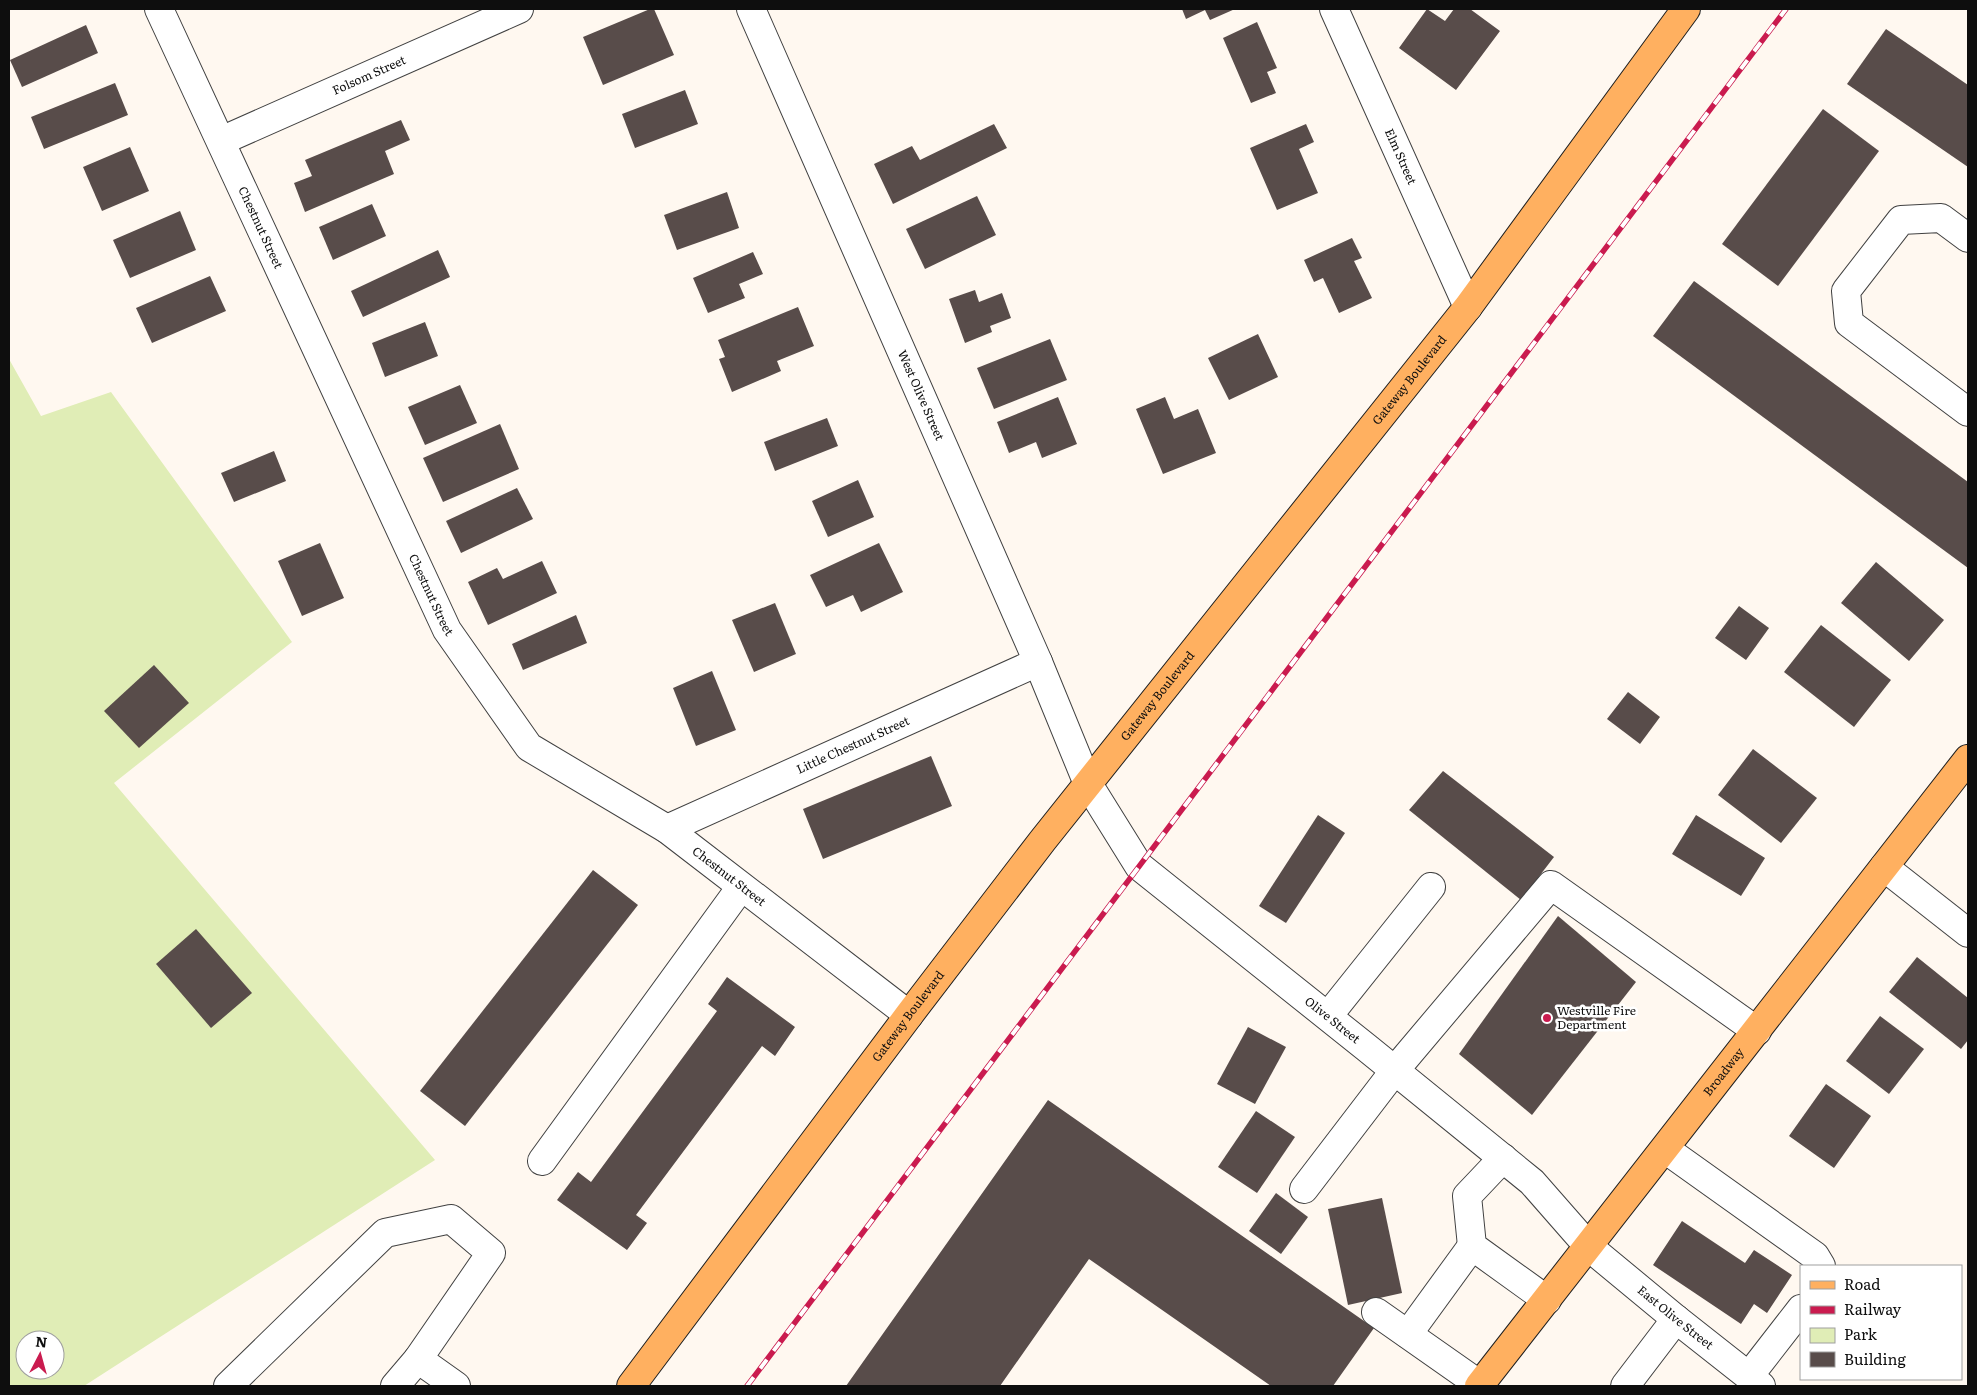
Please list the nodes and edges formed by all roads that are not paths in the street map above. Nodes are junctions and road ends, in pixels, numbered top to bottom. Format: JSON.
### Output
{"nodes":[{"id":1,"x":159,"y":9,"type":"edge"},
{"id":2,"x":519,"y":9,"type":"edge"},
{"id":3,"x":751,"y":9,"type":"edge"},
{"id":4,"x":1334,"y":9,"type":"edge"},
{"id":5,"x":1686,"y":9,"type":"edge"},
{"id":6,"x":221,"y":141,"type":"junction"},
{"id":7,"x":1968,"y":238,"type":"edge"},
{"id":8,"x":1468,"y":307,"type":"junction"},
{"id":9,"x":1968,"y":412,"type":"edge"},
{"id":10,"x":1038,"y":662,"type":"junction"},
{"id":11,"x":1968,"y":759,"type":"edge"},
{"id":12,"x":1088,"y":784,"type":"junction"},
{"id":13,"x":667,"y":829,"type":"junction"},
{"id":14,"x":1884,"y":868,"type":"junction"},
{"id":15,"x":742,"y":886,"type":"junction"},
{"id":16,"x":1431,"y":887,"type":"dead end"},
{"id":17,"x":1968,"y":933,"type":"edge"},
{"id":18,"x":909,"y":1015,"type":"junction"},
{"id":19,"x":1328,"y":1016,"type":"junction"},
{"id":20,"x":1757,"y":1031,"type":"junction"},
{"id":21,"x":1395,"y":1070,"type":"junction"},
{"id":22,"x":1665,"y":1149,"type":"junction"},
{"id":23,"x":1503,"y":1158,"type":"junction"},
{"id":24,"x":542,"y":1161,"type":"dead end"},
{"id":25,"x":1304,"y":1189,"type":"dead end"},
{"id":26,"x":1472,"y":1246,"type":"junction"},
{"id":27,"x":1589,"y":1247,"type":"junction"},
{"id":28,"x":1820,"y":1265,"type":"edge"},
{"id":29,"x":1547,"y":1300,"type":"junction"},
{"id":30,"x":1800,"y":1311,"type":"edge"},
{"id":31,"x":1376,"y":1312,"type":"dead end"},
{"id":32,"x":1676,"y":1319,"type":"junction"},
{"id":33,"x":1408,"y":1334,"type":"junction"},
{"id":34,"x":418,"y":1359,"type":"junction"},
{"id":35,"x":1755,"y":1381,"type":"edge"},
{"id":36,"x":228,"y":1386,"type":"edge"},
{"id":37,"x":395,"y":1386,"type":"edge"},
{"id":38,"x":456,"y":1386,"type":"edge"},
{"id":39,"x":631,"y":1386,"type":"edge"},
{"id":40,"x":1479,"y":1386,"type":"edge"},
{"id":41,"x":1626,"y":1386,"type":"edge"}],
"edges":[{"from":1,"to":6,"type":"street","name":"Chestnut Street"},
{"from":2,"to":6,"type":"street","name":"Folsom Street"},
{"from":3,"to":10,"type":"street","name":"West Olive Street"},
{"from":4,"to":8,"type":"street","name":"Elm Street"},
{"from":5,"to":8,"type":"main road","name":"Gateway Boulevard"},
{"from":6,"to":13,"type":"street","name":"Chestnut Street"},
{"from":7,"to":9,"type":"street"},
{"from":8,"to":12,"type":"main road","name":"Gateway Boulevard"},
{"from":10,"to":12,"type":"street","name":"West Olive Street"},
{"from":10,"to":13,"type":"street","name":"Little Chestnut Street"},
{"from":11,"to":14,"type":"main road","name":"Broadway"},
{"from":12,"to":18,"type":"main road","name":"Gateway Boulevard"},
{"from":12,"to":19,"type":"street","name":"Olive Street"},
{"from":13,"to":15,"type":"street","name":"Chestnut Street"},
{"from":14,"to":17,"type":"street"},
{"from":14,"to":20,"type":"main road","name":"Broadway"},
{"from":15,"to":18,"type":"street","name":"Chestnut Street"},
{"from":15,"to":24,"type":"street"},
{"from":16,"to":19,"type":"street"},
{"from":18,"to":39,"type":"main road","name":"Gateway Boulevard"},
{"from":19,"to":21,"type":"street","name":"Olive Street"},
{"from":20,"to":21,"type":"street"},
{"from":20,"to":22,"type":"main road","name":"Broadway"},
{"from":21,"to":23,"type":"street","name":"Olive Street"},
{"from":21,"to":25,"type":"street"},
{"from":22,"to":27,"type":"main road","name":"Broadway"},
{"from":22,"to":28,"type":"street"},
{"from":23,"to":26,"type":"street"},
{"from":23,"to":27,"type":"street","name":"Olive Street"},
{"from":26,"to":29,"type":"street"},
{"from":26,"to":33,"type":"street"},
{"from":27,"to":29,"type":"main road","name":"Broadway"},
{"from":27,"to":32,"type":"street","name":"East Olive Street"},
{"from":29,"to":40,"type":"main road","name":"Broadway"},
{"from":30,"to":35,"type":"street"},
{"from":31,"to":33,"type":"street"},
{"from":32,"to":35,"type":"street","name":"East Olive Street"},
{"from":32,"to":41,"type":"street"},
{"from":33,"to":40,"type":"street"},
{"from":34,"to":36,"type":"street"},
{"from":34,"to":37,"type":"street"},
{"from":34,"to":38,"type":"street"}]}
